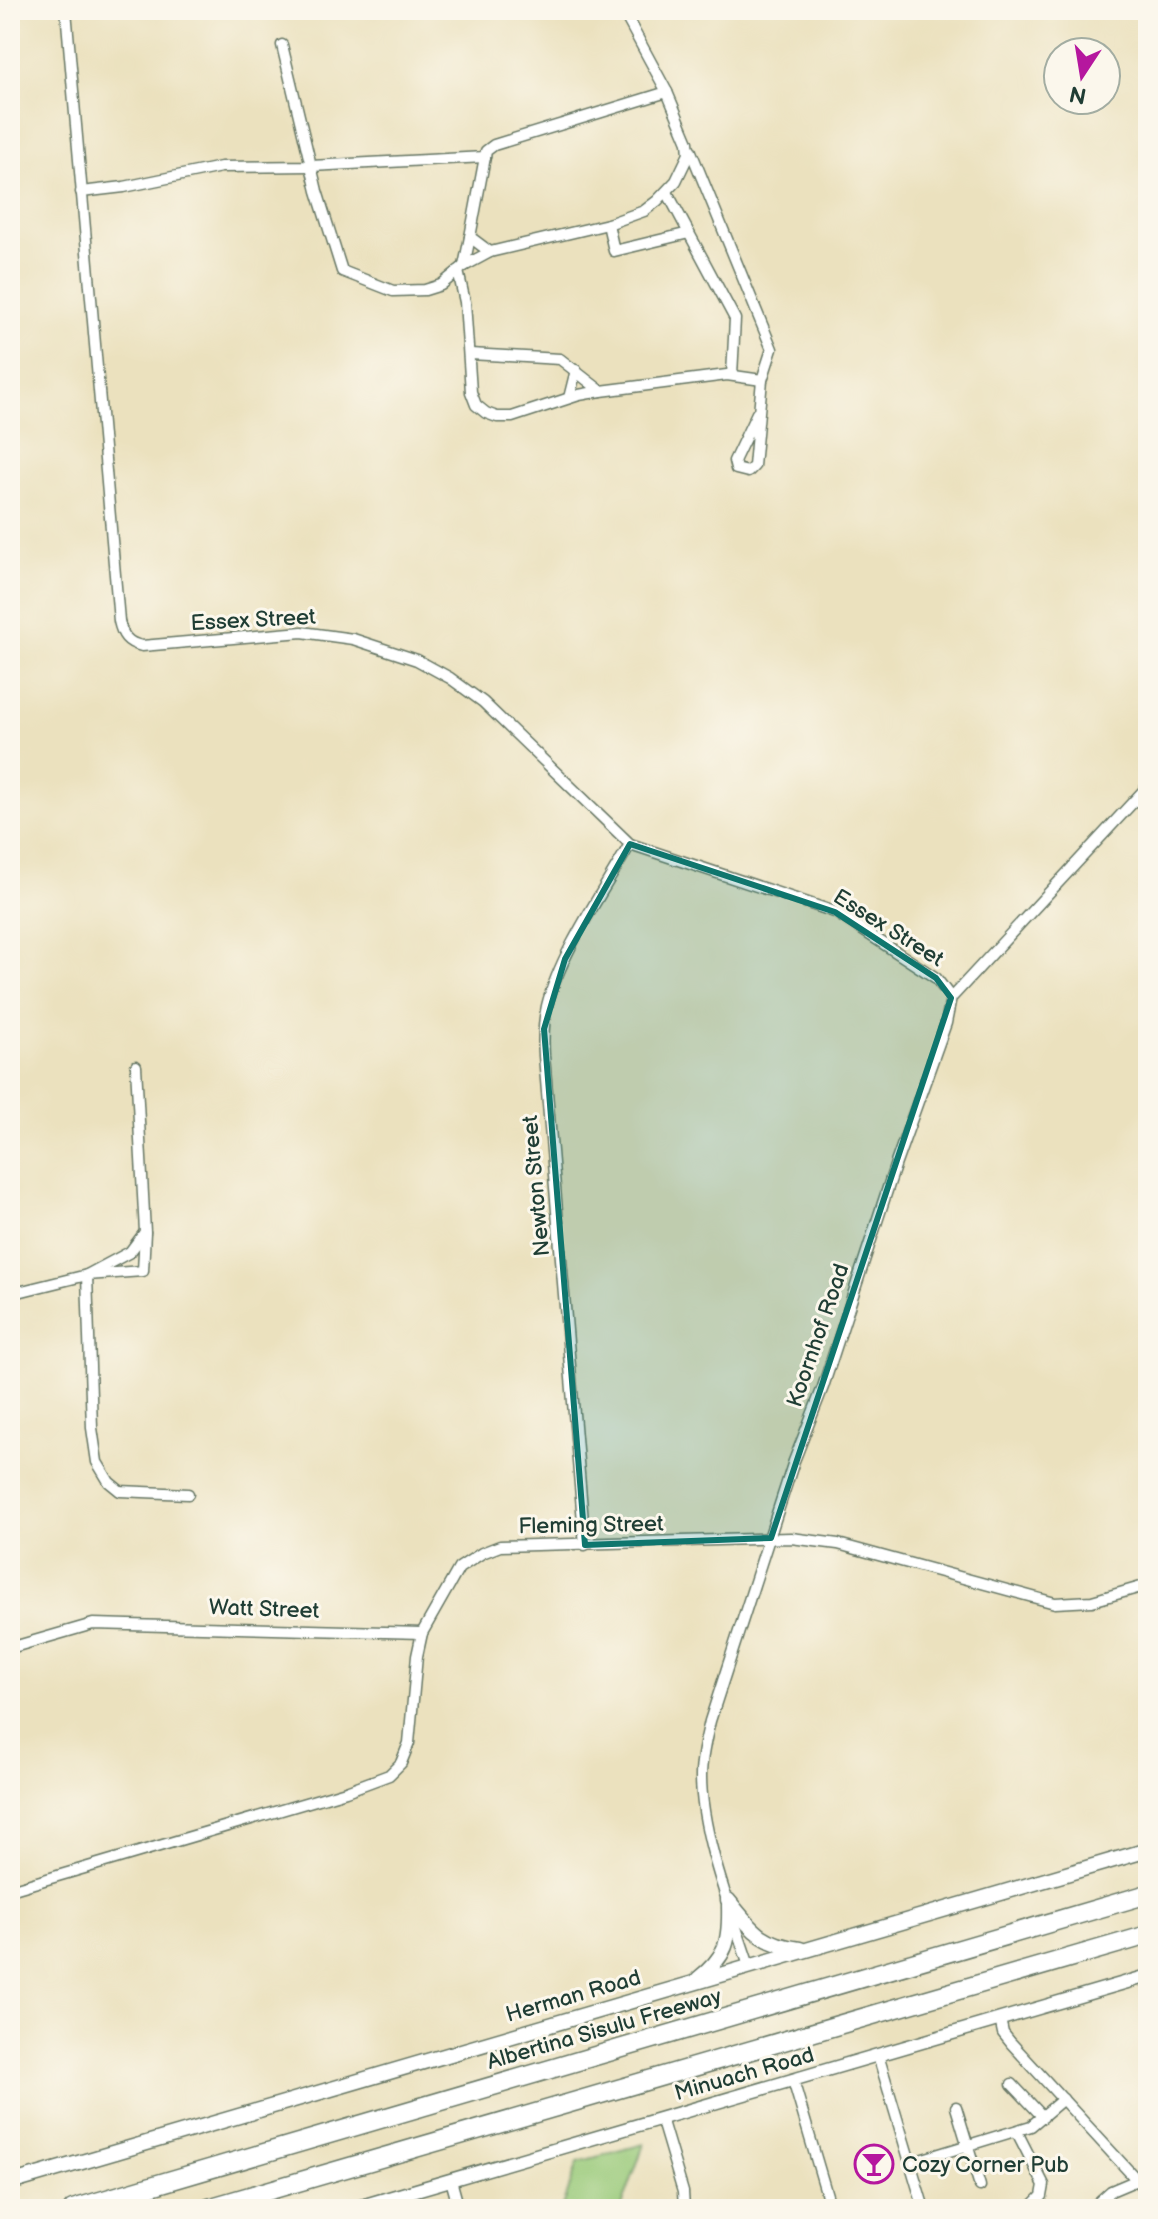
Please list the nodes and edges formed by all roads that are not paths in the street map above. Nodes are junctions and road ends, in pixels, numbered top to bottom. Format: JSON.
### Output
{"nodes":[{"id":1,"x":66,"y":10,"type":"edge"},
{"id":2,"x":641,"y":10,"type":"edge"},
{"id":3,"x":282,"y":45,"type":"dead end"},
{"id":4,"x":667,"y":92,"type":"junction"},
{"id":5,"x":690,"y":149,"type":"junction"},
{"id":6,"x":485,"y":157,"type":"junction"},
{"id":7,"x":311,"y":166,"type":"junction"},
{"id":8,"x":81,"y":192,"type":"junction"},
{"id":9,"x":667,"y":192,"type":"junction"},
{"id":10,"x":608,"y":224,"type":"junction"},
{"id":11,"x":689,"y":233,"type":"junction"},
{"id":12,"x":470,"y":237,"type":"junction"},
{"id":13,"x":490,"y":252,"type":"junction"},
{"id":14,"x":461,"y":268,"type":"junction"},
{"id":15,"x":447,"y":280,"type":"junction"},
{"id":16,"x":465,"y":302,"type":"junction"},
{"id":17,"x":470,"y":354,"type":"junction"},
{"id":18,"x":576,"y":370,"type":"junction"},
{"id":19,"x":732,"y":375,"type":"junction"},
{"id":20,"x":762,"y":380,"type":"junction"},
{"id":21,"x":601,"y":391,"type":"junction"},
{"id":22,"x":569,"y":398,"type":"junction"},
{"id":23,"x":757,"y":413,"type":"junction"},
{"id":24,"x":1148,"y":786,"type":"edge"},
{"id":25,"x":630,"y":844,"type":"junction"},
{"id":26,"x":951,"y":998,"type":"junction"},
{"id":27,"x":136,"y":1066,"type":"dead end"},
{"id":28,"x":145,"y":1232,"type":"junction"},
{"id":29,"x":87,"y":1275,"type":"junction"},
{"id":30,"x":10,"y":1294,"type":"edge"},
{"id":31,"x":188,"y":1494,"type":"dead end"},
{"id":32,"x":771,"y":1538,"type":"junction"},
{"id":33,"x":585,"y":1545,"type":"junction"},
{"id":34,"x":1148,"y":1585,"type":"edge"},
{"id":35,"x":422,"y":1633,"type":"junction"},
{"id":36,"x":10,"y":1648,"type":"edge"},
{"id":37,"x":1148,"y":1850,"type":"edge"},
{"id":38,"x":10,"y":1890,"type":"edge"},
{"id":39,"x":1148,"y":1894,"type":"edge"},
{"id":40,"x":729,"y":1902,"type":"junction"},
{"id":41,"x":1148,"y":1935,"type":"edge"},
{"id":42,"x":807,"y":1950,"type":"junction"},
{"id":43,"x":749,"y":1966,"type":"junction"},
{"id":44,"x":1148,"y":1976,"type":"edge"},
{"id":45,"x":691,"y":1984,"type":"junction"},
{"id":46,"x":1000,"y":2019,"type":"junction"},
{"id":47,"x":878,"y":2055,"type":"junction"},
{"id":48,"x":793,"y":2080,"type":"junction"},
{"id":49,"x":1012,"y":2084,"type":"dead end"},
{"id":50,"x":1063,"y":2099,"type":"junction"},
{"id":51,"x":956,"y":2107,"type":"dead end"},
{"id":52,"x":1043,"y":2117,"type":"junction"},
{"id":53,"x":661,"y":2118,"type":"junction"},
{"id":54,"x":1017,"y":2132,"type":"junction"},
{"id":55,"x":968,"y":2147,"type":"junction"},
{"id":56,"x":910,"y":2163,"type":"junction"},
{"id":57,"x":451,"y":2180,"type":"junction"},
{"id":58,"x":1137,"y":2180,"type":"junction"},
{"id":59,"x":10,"y":2183,"type":"edge"},
{"id":60,"x":980,"y":2186,"type":"dead end"},
{"id":61,"x":1148,"y":2192,"type":"edge"},
{"id":62,"x":73,"y":2209,"type":"edge"},
{"id":63,"x":205,"y":2209,"type":"edge"},
{"id":64,"x":351,"y":2209,"type":"edge"},
{"id":65,"x":459,"y":2209,"type":"edge"},
{"id":66,"x":684,"y":2209,"type":"edge"},
{"id":67,"x":831,"y":2209,"type":"edge"},
{"id":68,"x":924,"y":2209,"type":"edge"},
{"id":69,"x":1029,"y":2209,"type":"edge"},
{"id":70,"x":1091,"y":2209,"type":"edge"}],
"edges":[{"from":1,"to":8,"type":"street","name":"Essex Street"},
{"from":2,"to":4,"type":"street"},
{"from":3,"to":7,"type":"street"},
{"from":4,"to":5,"type":"street"},
{"from":4,"to":6,"type":"street"},
{"from":5,"to":9,"type":"street"},
{"from":5,"to":20,"type":"street"},
{"from":6,"to":7,"type":"street"},
{"from":6,"to":12,"type":"street"},
{"from":7,"to":8,"type":"street"},
{"from":7,"to":15,"type":"street"},
{"from":8,"to":25,"type":"street","name":"Essex Street"},
{"from":9,"to":10,"type":"street"},
{"from":9,"to":11,"type":"street"},
{"from":10,"to":11,"type":"street"},
{"from":10,"to":13,"type":"street"},
{"from":11,"to":19,"type":"street"},
{"from":12,"to":13,"type":"street"},
{"from":12,"to":14,"type":"street"},
{"from":13,"to":14,"type":"street"},
{"from":14,"to":15,"type":"street"},
{"from":14,"to":16,"type":"street"},
{"from":15,"to":16,"type":"street"},
{"from":16,"to":17,"type":"street"},
{"from":17,"to":18,"type":"street"},
{"from":17,"to":22,"type":"street"},
{"from":18,"to":21,"type":"street"},
{"from":18,"to":22,"type":"street"},
{"from":19,"to":20,"type":"street"},
{"from":19,"to":21,"type":"street"},
{"from":20,"to":23,"type":"street"},
{"from":21,"to":22,"type":"street"},
{"from":23,"to":23,"type":"street"},
{"from":24,"to":26,"type":"street","name":"Koornhof Road"},
{"from":25,"to":26,"type":"street","name":"Essex Street"},
{"from":25,"to":33,"type":"street","name":"Newton Street"},
{"from":26,"to":32,"type":"street","name":"Koornhof Road"},
{"from":27,"to":28,"type":"street"},
{"from":28,"to":29,"type":"street"},
{"from":28,"to":29,"type":"street"},
{"from":29,"to":30,"type":"street"},
{"from":29,"to":31,"type":"street"},
{"from":32,"to":33,"type":"street","name":"Fleming Street"},
{"from":32,"to":34,"type":"street","name":"Fleming Street"},
{"from":32,"to":40,"type":"street","name":"Koornhof Road"},
{"from":33,"to":35,"type":"street","name":"Fleming Street"},
{"from":35,"to":36,"type":"street","name":"Watt Street"},
{"from":35,"to":38,"type":"street","name":"Fleming Street"},
{"from":37,"to":42,"type":"main road","name":"Herman Road"},
{"from":39,"to":62,"type":"highway","name":"Albertina Sisulu Freeway"},
{"from":40,"to":42,"type":"main road"},
{"from":40,"to":43,"type":"street","name":"Koornhof Road"},
{"from":40,"to":45,"type":"main road"},
{"from":41,"to":63,"type":"highway"},
{"from":42,"to":43,"type":"main road","name":"Herman Road"},
{"from":43,"to":45,"type":"main road","name":"Herman Road"},
{"from":44,"to":46,"type":"street","name":"Minuach Road"},
{"from":45,"to":59,"type":"main road","name":"Herman Road"},
{"from":46,"to":47,"type":"street","name":"Minuach Road"},
{"from":46,"to":50,"type":"street"},
{"from":47,"to":48,"type":"street","name":"Minuach Road"},
{"from":47,"to":56,"type":"street"},
{"from":48,"to":53,"type":"street","name":"Minuach Road"},
{"from":48,"to":67,"type":"street"},
{"from":49,"to":52,"type":"street"},
{"from":50,"to":52,"type":"street"},
{"from":50,"to":58,"type":"street"},
{"from":51,"to":55,"type":"street"},
{"from":52,"to":54,"type":"street"},
{"from":53,"to":57,"type":"street","name":"Minuach Road"},
{"from":53,"to":66,"type":"street"},
{"from":54,"to":55,"type":"street"},
{"from":54,"to":69,"type":"street"},
{"from":55,"to":56,"type":"street"},
{"from":55,"to":60,"type":"street"},
{"from":56,"to":68,"type":"street"},
{"from":57,"to":64,"type":"street","name":"Minuach Road"},
{"from":57,"to":65,"type":"street"},
{"from":58,"to":61,"type":"street"},
{"from":58,"to":70,"type":"street"}]}
